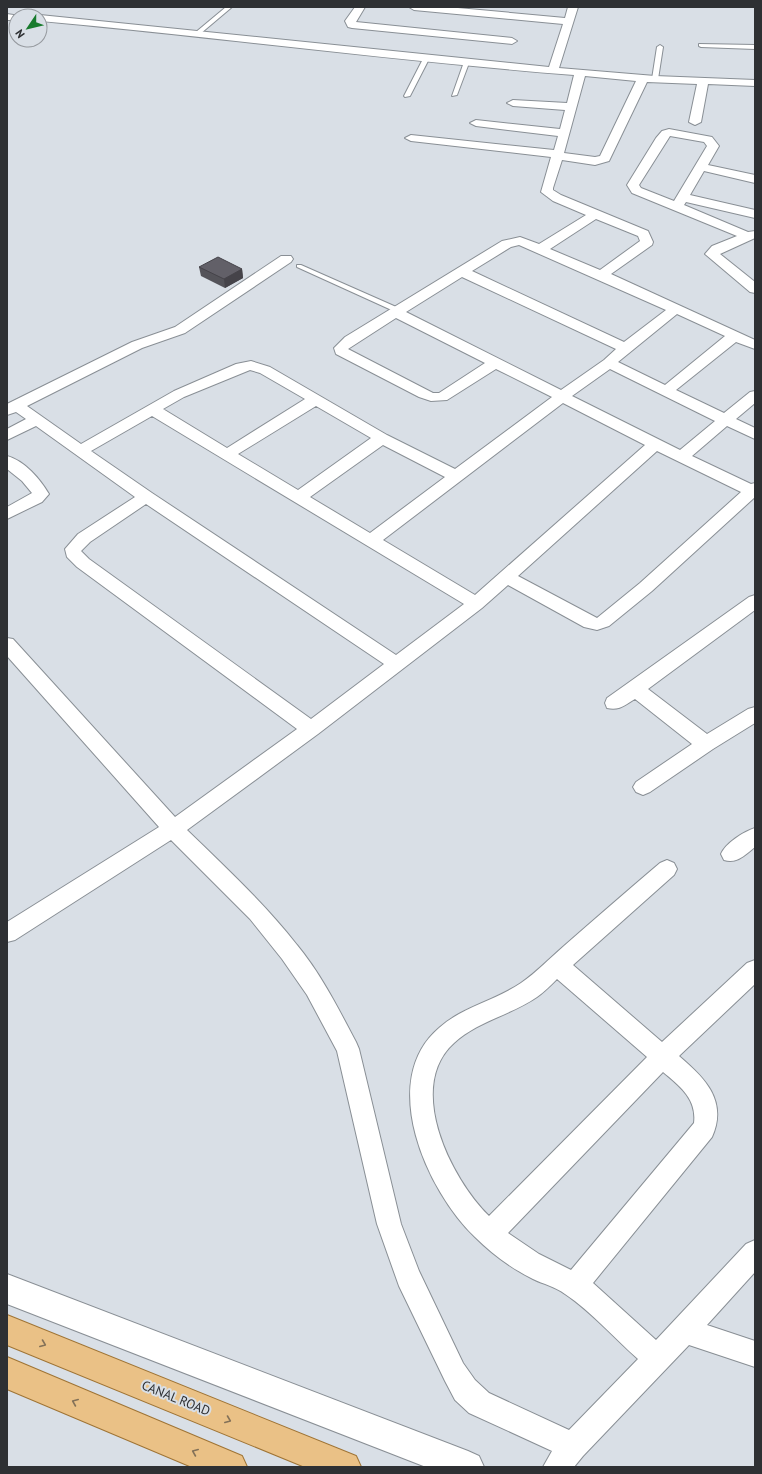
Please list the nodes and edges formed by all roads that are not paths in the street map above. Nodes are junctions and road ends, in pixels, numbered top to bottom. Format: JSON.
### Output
{"nodes":[{"id":1,"x":229,"y":7,"type":"edge"},
{"id":2,"x":360,"y":7,"type":"edge"},
{"id":3,"x":414,"y":7,"type":"edge"},
{"id":4,"x":573,"y":7,"type":"edge"},
{"id":5,"x":439,"y":8,"type":"edge"},
{"id":6,"x":48,"y":19,"type":"edge"},
{"id":7,"x":567,"y":21,"type":"junction"},
{"id":8,"x":198,"y":33,"type":"junction"},
{"id":9,"x":425,"y":33,"type":"junction"},
{"id":10,"x":512,"y":41,"type":"dead end"},
{"id":11,"x":701,"y":45,"type":"dead end"},
{"id":12,"x":660,"y":47,"type":"dead end"},
{"id":13,"x":755,"y":47,"type":"edge"},
{"id":14,"x":411,"y":57,"type":"junction"},
{"id":15,"x":426,"y":59,"type":"junction"},
{"id":16,"x":466,"y":63,"type":"junction"},
{"id":17,"x":553,"y":71,"type":"junction"},
{"id":18,"x":580,"y":73,"type":"junction"},
{"id":19,"x":643,"y":78,"type":"junction"},
{"id":20,"x":655,"y":78,"type":"junction"},
{"id":21,"x":703,"y":81,"type":"junction"},
{"id":22,"x":755,"y":83,"type":"edge"},
{"id":23,"x":454,"y":95,"type":"dead end"},
{"id":24,"x":407,"y":96,"type":"dead end"},
{"id":25,"x":513,"y":103,"type":"dead end"},
{"id":26,"x":571,"y":107,"type":"junction"},
{"id":27,"x":695,"y":122,"type":"dead end"},
{"id":28,"x":476,"y":123,"type":"dead end"},
{"id":29,"x":565,"y":133,"type":"junction"},
{"id":30,"x":411,"y":138,"type":"dead end"},
{"id":31,"x":558,"y":155,"type":"junction"},
{"id":32,"x":700,"y":167,"type":"junction"},
{"id":33,"x":755,"y":179,"type":"edge"},
{"id":34,"x":680,"y":202,"type":"junction"},
{"id":35,"x":595,"y":214,"type":"junction"},
{"id":36,"x":755,"y":214,"type":"edge"},
{"id":37,"x":751,"y":235,"type":"edge"},
{"id":38,"x":541,"y":249,"type":"junction"},
{"id":39,"x":286,"y":259,"type":"dead end"},
{"id":40,"x":299,"y":266,"type":"dead end"},
{"id":41,"x":462,"y":272,"type":"junction"},
{"id":42,"x":602,"y":275,"type":"junction"},
{"id":43,"x":754,"y":287,"type":"edge"},
{"id":44,"x":675,"y":309,"type":"junction"},
{"id":45,"x":398,"y":311,"type":"junction"},
{"id":46,"x":734,"y":336,"type":"junction"},
{"id":47,"x":755,"y":345,"type":"edge"},
{"id":48,"x":625,"y":348,"type":"junction"},
{"id":49,"x":495,"y":363,"type":"junction"},
{"id":50,"x":609,"y":363,"type":"junction"},
{"id":51,"x":666,"y":391,"type":"junction"},
{"id":52,"x":755,"y":395,"type":"edge"},
{"id":53,"x":561,"y":397,"type":"junction"},
{"id":54,"x":316,"y":399,"type":"junction"},
{"id":55,"x":11,"y":407,"type":"edge"},
{"id":56,"x":152,"y":409,"type":"junction"},
{"id":57,"x":36,"y":420,"type":"junction"},
{"id":58,"x":726,"y":420,"type":"junction"},
{"id":59,"x":755,"y":434,"type":"edge"},
{"id":60,"x":7,"y":435,"type":"edge"},
{"id":61,"x":382,"y":438,"type":"junction"},
{"id":62,"x":655,"y":444,"type":"junction"},
{"id":63,"x":79,"y":451,"type":"junction"},
{"id":64,"x":228,"y":454,"type":"junction"},
{"id":65,"x":681,"y":457,"type":"junction"},
{"id":66,"x":7,"y":461,"type":"edge"},
{"id":67,"x":456,"y":476,"type":"junction"},
{"id":68,"x":754,"y":490,"type":"edge"},
{"id":69,"x":146,"y":497,"type":"junction"},
{"id":70,"x":299,"y":498,"type":"junction"},
{"id":71,"x":7,"y":514,"type":"edge"},
{"id":72,"x":371,"y":541,"type":"junction"},
{"id":73,"x":506,"y":577,"type":"junction"},
{"id":74,"x":755,"y":601,"type":"edge"},
{"id":75,"x":476,"y":604,"type":"junction"},
{"id":76,"x":7,"y":644,"type":"edge"},
{"id":77,"x":397,"y":664,"type":"junction"},
{"id":78,"x":635,"y":689,"type":"junction"},
{"id":79,"x":614,"y":703,"type":"dead end"},
{"id":80,"x":755,"y":714,"type":"edge"},
{"id":81,"x":311,"y":729,"type":"junction"},
{"id":82,"x":706,"y":744,"type":"junction"},
{"id":83,"x":643,"y":787,"type":"dead end"},
{"id":84,"x":173,"y":829,"type":"junction"},
{"id":85,"x":755,"y":836,"type":"edge"},
{"id":86,"x":731,"y":854,"type":"dead end"},
{"id":87,"x":667,"y":869,"type":"dead end"},
{"id":88,"x":7,"y":933,"type":"edge"},
{"id":89,"x":558,"y":966,"type":"junction"},
{"id":90,"x":755,"y":970,"type":"edge"},
{"id":91,"x":663,"y":1056,"type":"junction"},
{"id":92,"x":490,"y":1233,"type":"junction"},
{"id":93,"x":755,"y":1253,"type":"edge"},
{"id":94,"x":575,"y":1285,"type":"junction"},
{"id":95,"x":7,"y":1289,"type":"edge"},
{"id":96,"x":7,"y":1330,"type":"edge"},
{"id":97,"x":684,"y":1330,"type":"junction"},
{"id":98,"x":755,"y":1354,"type":"edge"},
{"id":99,"x":657,"y":1358,"type":"junction"},
{"id":100,"x":7,"y":1373,"type":"edge"},
{"id":101,"x":573,"y":1446,"type":"junction"},
{"id":102,"x":231,"y":1467,"type":"edge"},
{"id":103,"x":345,"y":1467,"type":"edge"},
{"id":104,"x":468,"y":1467,"type":"edge"},
{"id":105,"x":558,"y":1467,"type":"edge"}],
"edges":[{"from":1,"to":8,"type":"lane"},
{"from":2,"to":9,"type":"street"},
{"from":3,"to":5,"type":"street"},
{"from":4,"to":7,"type":"street"},
{"from":5,"to":7,"type":"street"},
{"from":5,"to":9,"type":"street"},
{"from":6,"to":8,"type":"street"},
{"from":7,"to":17,"type":"street"},
{"from":8,"to":14,"type":"street"},
{"from":9,"to":10,"type":"street"},
{"from":9,"to":14,"type":"street"},
{"from":11,"to":13,"type":"lane"},
{"from":12,"to":20,"type":"lane"},
{"from":14,"to":15,"type":"street"},
{"from":15,"to":16,"type":"street"},
{"from":15,"to":24,"type":"lane"},
{"from":16,"to":17,"type":"street"},
{"from":16,"to":23,"type":"lane"},
{"from":17,"to":18,"type":"street"},
{"from":18,"to":19,"type":"street"},
{"from":18,"to":26,"type":"street"},
{"from":19,"to":20,"type":"street"},
{"from":19,"to":31,"type":"street"},
{"from":20,"to":21,"type":"street"},
{"from":21,"to":22,"type":"street"},
{"from":21,"to":27,"type":"street"},
{"from":25,"to":26,"type":"street"},
{"from":26,"to":29,"type":"street"},
{"from":28,"to":29,"type":"street"},
{"from":29,"to":31,"type":"street"},
{"from":30,"to":31,"type":"street"},
{"from":31,"to":35,"type":"street"},
{"from":32,"to":33,"type":"street"},
{"from":32,"to":34,"type":"street"},
{"from":32,"to":34,"type":"street"},
{"from":34,"to":36,"type":"street"},
{"from":34,"to":37,"type":"street"},
{"from":35,"to":38,"type":"street"},
{"from":35,"to":42,"type":"street"},
{"from":37,"to":43,"type":"street"},
{"from":38,"to":41,"type":"street"},
{"from":38,"to":42,"type":"street"},
{"from":39,"to":55,"type":"street"},
{"from":40,"to":45,"type":"lane"},
{"from":41,"to":45,"type":"street"},
{"from":41,"to":48,"type":"street"},
{"from":42,"to":44,"type":"street"},
{"from":44,"to":46,"type":"street"},
{"from":44,"to":48,"type":"street"},
{"from":45,"to":49,"type":"street"},
{"from":45,"to":49,"type":"street"},
{"from":46,"to":47,"type":"street"},
{"from":46,"to":51,"type":"street"},
{"from":48,"to":50,"type":"street"},
{"from":49,"to":53,"type":"street"},
{"from":50,"to":51,"type":"street"},
{"from":50,"to":53,"type":"street"},
{"from":51,"to":58,"type":"street"},
{"from":52,"to":58,"type":"street"},
{"from":53,"to":62,"type":"street"},
{"from":53,"to":67,"type":"street"},
{"from":54,"to":56,"type":"street"},
{"from":54,"to":61,"type":"street"},
{"from":54,"to":64,"type":"street"},
{"from":55,"to":57,"type":"street"},
{"from":56,"to":63,"type":"street"},
{"from":56,"to":64,"type":"street"},
{"from":57,"to":60,"type":"street"},
{"from":57,"to":63,"type":"street"},
{"from":58,"to":59,"type":"street"},
{"from":58,"to":65,"type":"street"},
{"from":61,"to":67,"type":"street"},
{"from":61,"to":70,"type":"street"},
{"from":62,"to":65,"type":"street"},
{"from":62,"to":73,"type":"street"},
{"from":63,"to":69,"type":"street"},
{"from":64,"to":70,"type":"street"},
{"from":65,"to":68,"type":"street"},
{"from":66,"to":71,"type":"street"},
{"from":67,"to":72,"type":"street"},
{"from":68,"to":73,"type":"street"},
{"from":69,"to":77,"type":"street"},
{"from":69,"to":81,"type":"street"},
{"from":70,"to":72,"type":"street"},
{"from":72,"to":75,"type":"street"},
{"from":73,"to":75,"type":"street"},
{"from":74,"to":78,"type":"street"},
{"from":75,"to":77,"type":"street"},
{"from":76,"to":84,"type":"street"},
{"from":77,"to":81,"type":"street"},
{"from":78,"to":79,"type":"street"},
{"from":78,"to":82,"type":"street"},
{"from":80,"to":82,"type":"street"},
{"from":81,"to":84,"type":"street"},
{"from":82,"to":83,"type":"street"},
{"from":84,"to":88,"type":"street"},
{"from":84,"to":101,"type":"street"},
{"from":85,"to":86,"type":"street"},
{"from":87,"to":89,"type":"street"},
{"from":89,"to":91,"type":"street"},
{"from":89,"to":92,"type":"street"},
{"from":90,"to":91,"type":"street"},
{"from":91,"to":92,"type":"street"},
{"from":91,"to":94,"type":"street"},
{"from":92,"to":94,"type":"street"},
{"from":93,"to":97,"type":"street"},
{"from":94,"to":99,"type":"street"},
{"from":95,"to":104,"type":"street"},
{"from":96,"to":103,"type":"main road","name":"CANAL ROAD","one_way":true},
{"from":97,"to":98,"type":"street"},
{"from":97,"to":99,"type":"street"},
{"from":99,"to":101,"type":"street"},
{"from":102,"to":100,"type":"main road","one_way":true},
{"from":101,"to":105,"type":"street"}]}
